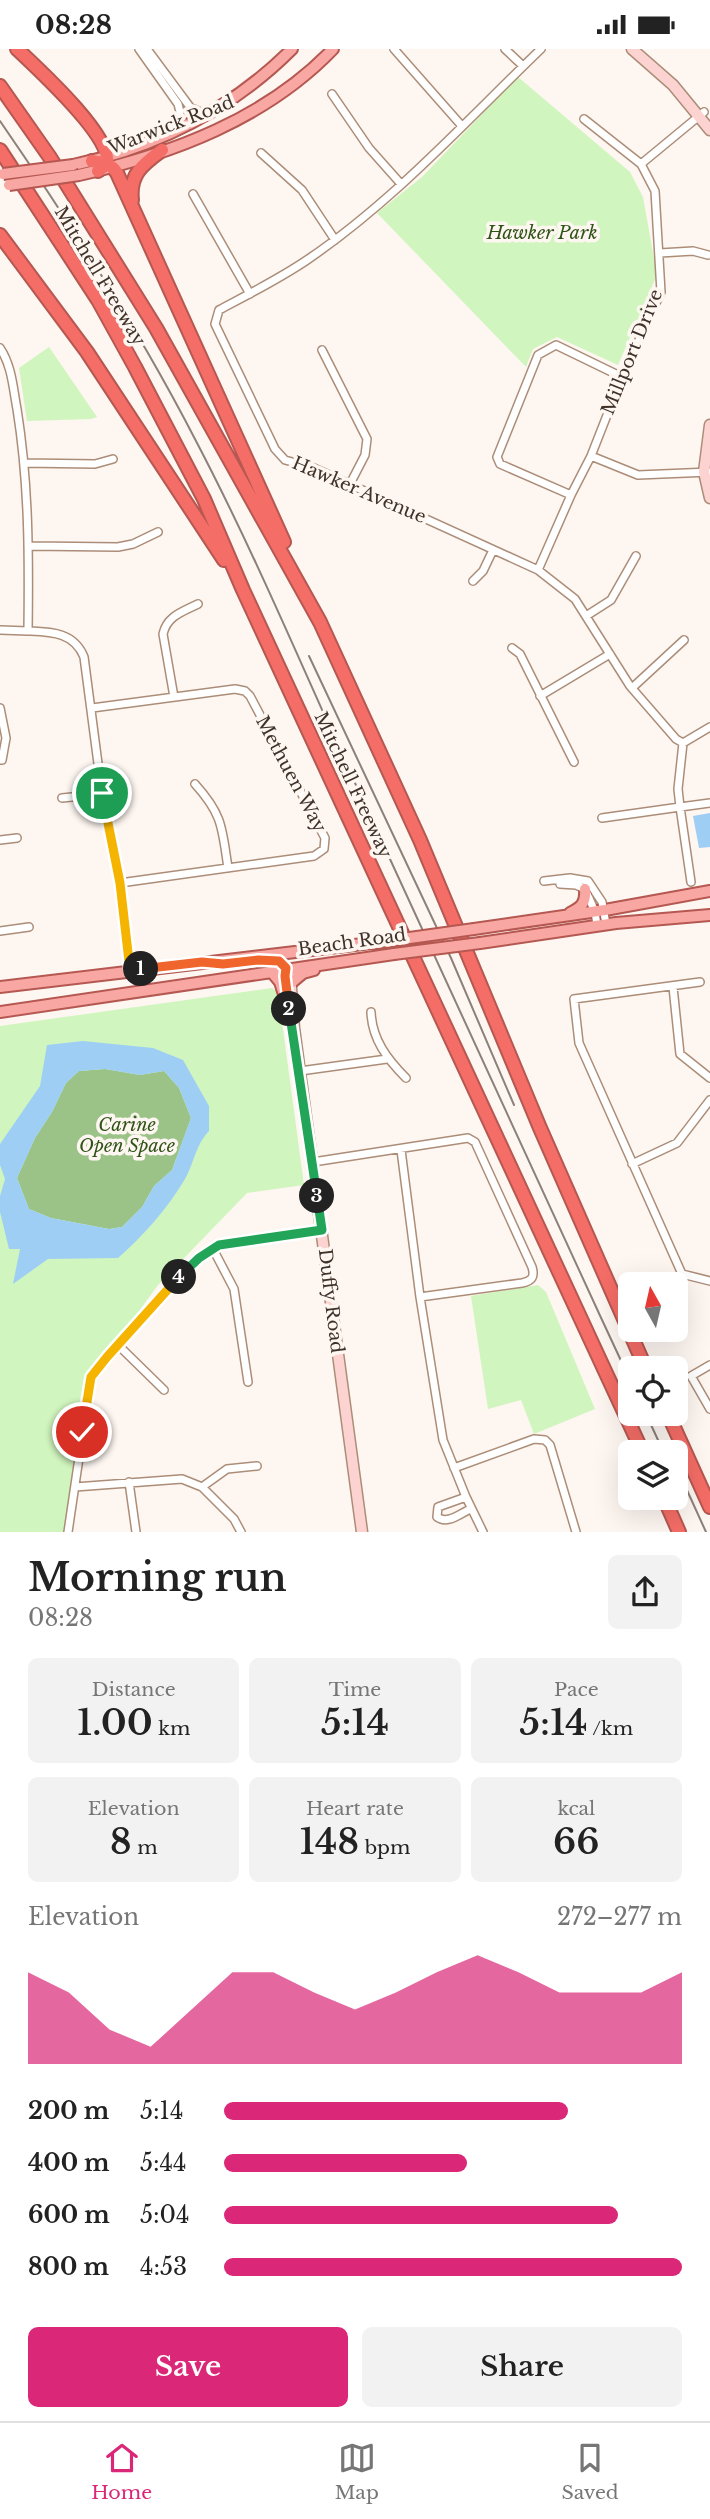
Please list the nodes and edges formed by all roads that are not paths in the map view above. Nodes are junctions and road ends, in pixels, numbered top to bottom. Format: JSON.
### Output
{"nodes":[{"id":1,"x":17,"y":49,"type":"edge"},
{"id":2,"x":139,"y":49,"type":"edge"},
{"id":3,"x":292,"y":49,"type":"edge"},
{"id":4,"x":333,"y":49,"type":"edge"},
{"id":5,"x":394,"y":49,"type":"edge"},
{"id":6,"x":505,"y":49,"type":"edge"},
{"id":7,"x":541,"y":49,"type":"edge"},
{"id":8,"x":640,"y":51,"type":"edge"},
{"id":9,"x":150,"y":52,"type":"edge"},
{"id":10,"x":523,"y":66,"type":"junction"},
{"id":11,"x":251,"y":85,"type":"junction"},
{"id":12,"x":0,"y":86,"type":"edge"},
{"id":13,"x":332,"y":94,"type":"dead end"},
{"id":14,"x":265,"y":105,"type":"junction"},
{"id":15,"x":211,"y":112,"type":"junction"},
{"id":16,"x":704,"y":116,"type":"edge"},
{"id":17,"x":584,"y":119,"type":"dead end"},
{"id":18,"x":461,"y":125,"type":"junction"},
{"id":19,"x":176,"y":130,"type":"junction"},
{"id":20,"x":710,"y":130,"type":"edge"},
{"id":21,"x":0,"y":149,"type":"edge"},
{"id":22,"x":163,"y":150,"type":"junction"},
{"id":23,"x":261,"y":153,"type":"dead end"},
{"id":24,"x":104,"y":164,"type":"junction"},
{"id":25,"x":641,"y":164,"type":"junction"},
{"id":26,"x":3,"y":180,"type":"edge"},
{"id":27,"x":401,"y":184,"type":"junction"},
{"id":28,"x":193,"y":194,"type":"dead end"},
{"id":29,"x":134,"y":207,"type":"junction"},
{"id":30,"x":0,"y":235,"type":"edge"},
{"id":31,"x":335,"y":240,"type":"junction"},
{"id":32,"x":660,"y":253,"type":"junction"},
{"id":33,"x":708,"y":255,"type":"edge"},
{"id":34,"x":250,"y":294,"type":"junction"},
{"id":35,"x":0,"y":348,"type":"edge"},
{"id":36,"x":322,"y":350,"type":"dead end"},
{"id":37,"x":622,"y":376,"type":"junction"},
{"id":38,"x":12,"y":380,"type":"junction"},
{"id":39,"x":0,"y":382,"type":"edge"},
{"id":40,"x":710,"y":425,"type":"edge"},
{"id":41,"x":591,"y":456,"type":"junction"},
{"id":42,"x":113,"y":459,"type":"dead end"},
{"id":43,"x":24,"y":463,"type":"junction"},
{"id":44,"x":707,"y":472,"type":"edge"},
{"id":45,"x":350,"y":484,"type":"junction"},
{"id":46,"x":571,"y":495,"type":"junction"},
{"id":47,"x":710,"y":498,"type":"edge"},
{"id":48,"x":158,"y":532,"type":"dead end"},
{"id":49,"x":29,"y":546,"type":"junction"},
{"id":50,"x":494,"y":550,"type":"junction"},
{"id":51,"x":636,"y":557,"type":"dead end"},
{"id":52,"x":538,"y":570,"type":"junction"},
{"id":53,"x":473,"y":581,"type":"dead end"},
{"id":54,"x":243,"y":590,"type":"junction"},
{"id":55,"x":198,"y":604,"type":"dead end"},
{"id":56,"x":586,"y":617,"type":"junction"},
{"id":57,"x":320,"y":622,"type":"junction"},
{"id":58,"x":0,"y":631,"type":"edge"},
{"id":59,"x":28,"y":631,"type":"junction"},
{"id":60,"x":684,"y":640,"type":"dead end"},
{"id":61,"x":512,"y":648,"type":"dead end"},
{"id":62,"x":610,"y":654,"type":"junction"},
{"id":63,"x":632,"y":688,"type":"junction"},
{"id":64,"x":540,"y":696,"type":"junction"},
{"id":65,"x":174,"y":697,"type":"junction"},
{"id":66,"x":0,"y":708,"type":"edge"},
{"id":67,"x":92,"y":708,"type":"junction"},
{"id":68,"x":710,"y":727,"type":"edge"},
{"id":69,"x":683,"y":743,"type":"junction"},
{"id":70,"x":0,"y":760,"type":"edge"},
{"id":71,"x":574,"y":762,"type":"dead end"},
{"id":72,"x":195,"y":784,"type":"dead end"},
{"id":73,"x":102,"y":793,"type":"junction"},
{"id":74,"x":62,"y":799,"type":"dead end"},
{"id":75,"x":710,"y":803,"type":"edge"},
{"id":76,"x":680,"y":807,"type":"junction"},
{"id":77,"x":602,"y":818,"type":"dead end"},
{"id":78,"x":16,"y":838,"type":"dead end"},
{"id":79,"x":0,"y":840,"type":"edge"},
{"id":80,"x":229,"y":868,"type":"junction"},
{"id":81,"x":544,"y":881,"type":"dead end"},
{"id":82,"x":691,"y":882,"type":"dead end"},
{"id":83,"x":120,"y":883,"type":"junction"},
{"id":84,"x":560,"y":884,"type":"dead end"},
{"id":85,"x":585,"y":889,"type":"junction"},
{"id":86,"x":710,"y":891,"type":"edge"},
{"id":87,"x":600,"y":911,"type":"junction"},
{"id":88,"x":710,"y":915,"type":"edge"},
{"id":89,"x":565,"y":916,"type":"junction"},
{"id":90,"x":601,"y":925,"type":"junction"},
{"id":91,"x":29,"y":927,"type":"dead end"},
{"id":92,"x":0,"y":931,"type":"edge"},
{"id":93,"x":313,"y":949,"type":"junction"},
{"id":94,"x":368,"y":957,"type":"junction"},
{"id":95,"x":202,"y":962,"type":"junction"},
{"id":96,"x":286,"y":968,"type":"junction"},
{"id":97,"x":130,"y":970,"type":"junction"},
{"id":98,"x":271,"y":971,"type":"junction"},
{"id":99,"x":699,"y":982,"type":"dead end"},
{"id":100,"x":291,"y":983,"type":"junction"},
{"id":101,"x":0,"y":987,"type":"edge"},
{"id":102,"x":673,"y":987,"type":"junction"},
{"id":103,"x":0,"y":1012,"type":"edge"},
{"id":104,"x":370,"y":1012,"type":"dead end"},
{"id":105,"x":290,"y":1014,"type":"junction"},
{"id":106,"x":294,"y":1028,"type":"junction"},
{"id":107,"x":387,"y":1059,"type":"junction"},
{"id":108,"x":300,"y":1071,"type":"junction"},
{"id":109,"x":406,"y":1078,"type":"dead end"},
{"id":110,"x":710,"y":1078,"type":"edge"},
{"id":111,"x":710,"y":1100,"type":"edge"},
{"id":112,"x":401,"y":1150,"type":"junction"},
{"id":113,"x":313,"y":1162,"type":"junction"},
{"id":114,"x":632,"y":1164,"type":"junction"},
{"id":115,"x":322,"y":1230,"type":"junction"},
{"id":116,"x":213,"y":1249,"type":"junction"},
{"id":117,"x":710,"y":1281,"type":"edge"},
{"id":118,"x":420,"y":1297,"type":"junction"},
{"id":119,"x":118,"y":1345,"type":"junction"},
{"id":120,"x":640,"y":1356,"type":"edge"},
{"id":121,"x":710,"y":1365,"type":"edge"},
{"id":122,"x":248,"y":1382,"type":"dead end"},
{"id":123,"x":164,"y":1390,"type":"dead end"},
{"id":124,"x":710,"y":1409,"type":"edge"},
{"id":125,"x":673,"y":1426,"type":"edge"},
{"id":126,"x":674,"y":1426,"type":"edge"},
{"id":127,"x":637,"y":1440,"type":"edge"},
{"id":128,"x":257,"y":1466,"type":"dead end"},
{"id":129,"x":454,"y":1468,"type":"junction"},
{"id":130,"x":129,"y":1482,"type":"junction"},
{"id":131,"x":75,"y":1487,"type":"junction"},
{"id":132,"x":202,"y":1487,"type":"junction"},
{"id":133,"x":710,"y":1487,"type":"edge"},
{"id":134,"x":466,"y":1497,"type":"junction"},
{"id":135,"x":710,"y":1507,"type":"edge"},
{"id":136,"x":471,"y":1509,"type":"junction"},
{"id":137,"x":669,"y":1510,"type":"edge"},
{"id":138,"x":68,"y":1532,"type":"edge"},
{"id":139,"x":136,"y":1532,"type":"edge"},
{"id":140,"x":241,"y":1532,"type":"edge"},
{"id":141,"x":362,"y":1532,"type":"edge"},
{"id":142,"x":483,"y":1532,"type":"edge"},
{"id":143,"x":576,"y":1532,"type":"edge"},
{"id":144,"x":679,"y":1532,"type":"edge"}],
"edges":[{"from":1,"to":24,"type":"highway"},
{"from":2,"to":9,"type":"street"},
{"from":3,"to":11,"type":"main road","name":"Warwick Road"},
{"from":4,"to":14,"type":"main road","name":"Warwick Road"},
{"from":5,"to":18,"type":"street"},
{"from":6,"to":10,"type":"street"},
{"from":7,"to":10,"type":"street","name":"Hawker Avenue"},
{"from":8,"to":16,"type":"main road"},
{"from":9,"to":15,"type":"street"},
{"from":9,"to":19,"type":"street"},
{"from":10,"to":18,"type":"street","name":"Hawker Avenue"},
{"from":11,"to":14,"type":"main road"},
{"from":11,"to":15,"type":"main road","name":"Warwick Road"},
{"from":12,"to":57,"type":"highway","name":"Mitchell Freeway"},
{"from":13,"to":27,"type":"street"},
{"from":14,"to":22,"type":"main road","name":"Warwick Road"},
{"from":15,"to":19,"type":"main road","name":"Warwick Road"},
{"from":16,"to":20,"type":"main road"},
{"from":16,"to":25,"type":"street"},
{"from":17,"to":25,"type":"street"},
{"from":18,"to":27,"type":"street","name":"Hawker Avenue"},
{"from":19,"to":24,"type":"main road","name":"Warwick Road"},
{"from":21,"to":54,"type":"highway","name":"Mitchell Freeway"},
{"from":22,"to":24,"type":"main road","name":"Warwick Road"},
{"from":22,"to":29,"type":"highway"},
{"from":23,"to":31,"type":"street"},
{"from":24,"to":26,"type":"main road","name":"Warwick Road","bridge":true},
{"from":24,"to":29,"type":"highway"},
{"from":25,"to":32,"type":"street","name":"Millport Drive"},
{"from":27,"to":31,"type":"street","name":"Hawker Avenue"},
{"from":28,"to":34,"type":"street"},
{"from":29,"to":57,"type":"highway"},
{"from":30,"to":54,"type":"highway"},
{"from":31,"to":34,"type":"street","name":"Hawker Avenue"},
{"from":32,"to":33,"type":"street"},
{"from":32,"to":37,"type":"street","name":"Millport Drive"},
{"from":34,"to":45,"type":"street","name":"Hawker Avenue"},
{"from":35,"to":38,"type":"street"},
{"from":36,"to":45,"type":"street"},
{"from":37,"to":41,"type":"street","name":"Millport Drive"},
{"from":37,"to":46,"type":"street"},
{"from":38,"to":39,"type":"street"},
{"from":38,"to":43,"type":"street"},
{"from":40,"to":44,"type":"main road"},
{"from":41,"to":44,"type":"street"},
{"from":41,"to":46,"type":"street","name":"Millport Drive"},
{"from":42,"to":43,"type":"street"},
{"from":43,"to":49,"type":"street"},
{"from":44,"to":47,"type":"main road"},
{"from":45,"to":50,"type":"street","name":"Hawker Avenue"},
{"from":46,"to":52,"type":"street","name":"Millport Drive"},
{"from":48,"to":49,"type":"street"},
{"from":49,"to":59,"type":"street"},
{"from":50,"to":52,"type":"street","name":"Hawker Avenue"},
{"from":50,"to":53,"type":"street"},
{"from":51,"to":56,"type":"street"},
{"from":52,"to":56,"type":"street","name":"Hawker Avenue"},
{"from":54,"to":127,"type":"highway","name":"Mitchell Freeway"},
{"from":55,"to":65,"type":"street"},
{"from":56,"to":62,"type":"street","name":"Hawker Avenue"},
{"from":57,"to":120,"type":"highway","name":"Mitchell Freeway"},
{"from":58,"to":59,"type":"street"},
{"from":59,"to":67,"type":"street"},
{"from":60,"to":63,"type":"street"},
{"from":61,"to":64,"type":"street"},
{"from":62,"to":63,"type":"street","name":"Hawker Avenue"},
{"from":62,"to":64,"type":"street"},
{"from":63,"to":69,"type":"street","name":"Hawker Avenue"},
{"from":64,"to":71,"type":"street"},
{"from":65,"to":67,"type":"street","name":"Methuen Way"},
{"from":65,"to":80,"type":"street","name":"Methuen Way"},
{"from":66,"to":70,"type":"street"},
{"from":67,"to":73,"type":"street"},
{"from":68,"to":69,"type":"street"},
{"from":69,"to":76,"type":"street"},
{"from":72,"to":80,"type":"street"},
{"from":73,"to":74,"type":"street"},
{"from":73,"to":83,"type":"street"},
{"from":75,"to":76,"type":"street"},
{"from":76,"to":77,"type":"street"},
{"from":76,"to":82,"type":"street"},
{"from":78,"to":79,"type":"street"},
{"from":80,"to":83,"type":"street","name":"Methuen Way"},
{"from":81,"to":87,"type":"street"},
{"from":83,"to":97,"type":"street"},
{"from":84,"to":85,"type":"street"},
{"from":85,"to":87,"type":"street"},
{"from":85,"to":89,"type":"main road"},
{"from":86,"to":87,"type":"main road","name":"Beach Road"},
{"from":87,"to":89,"type":"main road","name":"Beach Road"},
{"from":87,"to":90,"type":"street"},
{"from":88,"to":90,"type":"main road","name":"Beach Road"},
{"from":89,"to":93,"type":"main road","name":"Beach Road","bridge":true},
{"from":90,"to":94,"type":"main road","name":"Beach Road","bridge":true},
{"from":91,"to":92,"type":"street"},
{"from":93,"to":95,"type":"main road","name":"Beach Road"},
{"from":93,"to":96,"type":"main road"},
{"from":94,"to":96,"type":"main road","name":"Beach Road"},
{"from":94,"to":100,"type":"main road"},
{"from":95,"to":96,"type":"main road"},
{"from":95,"to":97,"type":"main road","name":"Beach Road"},
{"from":96,"to":98,"type":"main road","name":"Beach Road"},
{"from":96,"to":100,"type":"main road","name":"Duffy Road"},
{"from":96,"to":105,"type":"main road","name":"Duffy Road"},
{"from":97,"to":101,"type":"main road","name":"Beach Road"},
{"from":98,"to":103,"type":"main road","name":"Beach Road"},
{"from":98,"to":105,"type":"main road"},
{"from":99,"to":102,"type":"street"},
{"from":100,"to":106,"type":"main road","name":"Duffy Road"},
{"from":102,"to":110,"type":"street"},
{"from":102,"to":114,"type":"street"},
{"from":104,"to":107,"type":"street"},
{"from":105,"to":106,"type":"main road","name":"Duffy Road"},
{"from":106,"to":108,"type":"main road","name":"Duffy Road"},
{"from":107,"to":108,"type":"street"},
{"from":107,"to":109,"type":"street"},
{"from":108,"to":113,"type":"main road","name":"Duffy Road"},
{"from":111,"to":114,"type":"street"},
{"from":112,"to":113,"type":"street"},
{"from":112,"to":118,"type":"street"},
{"from":112,"to":118,"type":"street"},
{"from":113,"to":115,"type":"main road","name":"Duffy Road"},
{"from":114,"to":117,"type":"street"},
{"from":115,"to":116,"type":"street"},
{"from":115,"to":141,"type":"main road","name":"Duffy Road"},
{"from":116,"to":119,"type":"street"},
{"from":116,"to":122,"type":"street"},
{"from":118,"to":129,"type":"street"},
{"from":119,"to":123,"type":"street"},
{"from":119,"to":131,"type":"street"},
{"from":121,"to":124,"type":"street"},
{"from":125,"to":135,"type":"highway"},
{"from":126,"to":133,"type":"highway"},
{"from":128,"to":132,"type":"street"},
{"from":129,"to":134,"type":"street"},
{"from":129,"to":143,"type":"street"},
{"from":130,"to":131,"type":"street"},
{"from":130,"to":132,"type":"street"},
{"from":130,"to":139,"type":"street"},
{"from":131,"to":138,"type":"street"},
{"from":132,"to":140,"type":"street"},
{"from":134,"to":136,"type":"street"},
{"from":134,"to":136,"type":"street"},
{"from":136,"to":142,"type":"street"},
{"from":137,"to":144,"type":"highway"}]}
